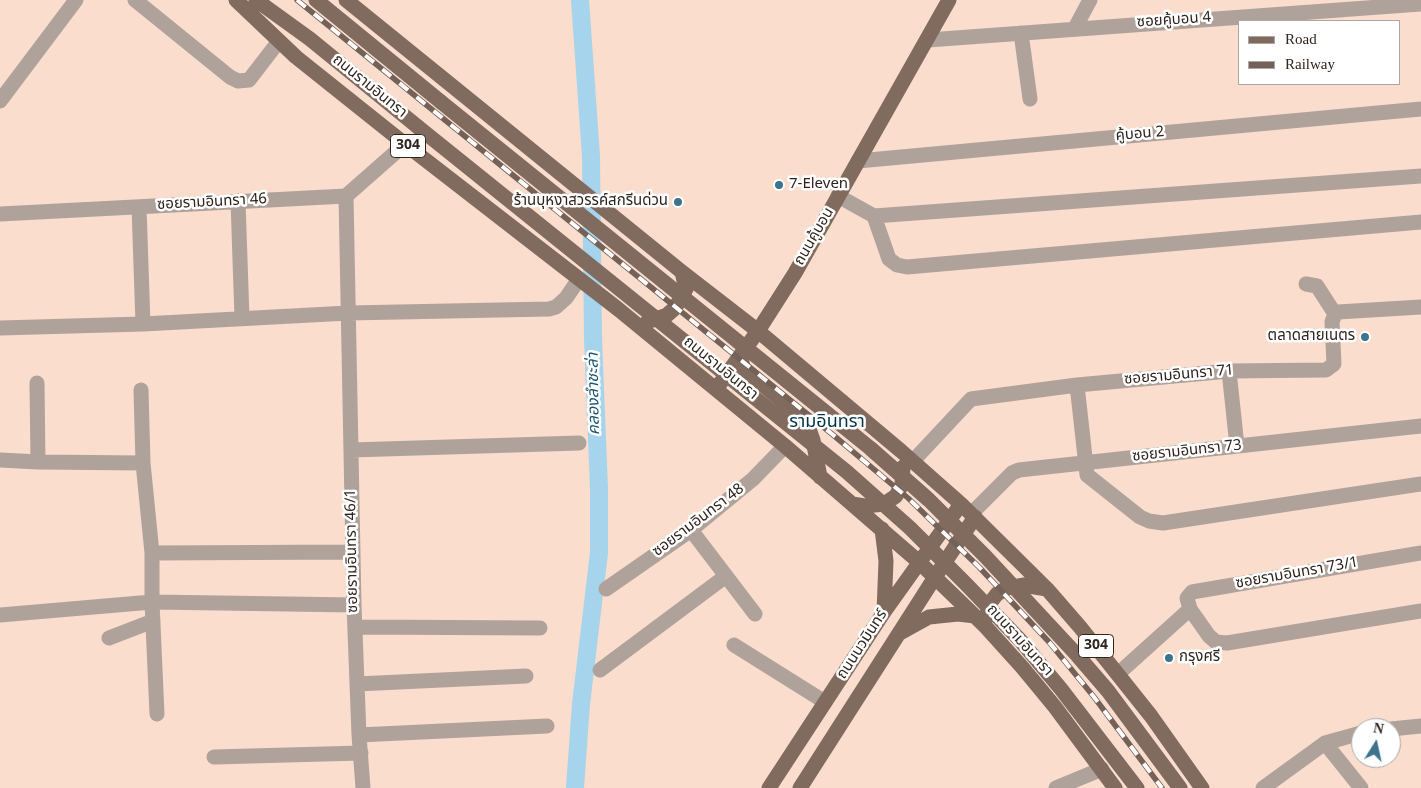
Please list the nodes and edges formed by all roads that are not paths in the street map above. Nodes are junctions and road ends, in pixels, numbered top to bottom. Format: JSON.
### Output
{"nodes":[{"id":1,"x":76,"y":0,"type":"edge"},
{"id":2,"x":135,"y":0,"type":"edge"},
{"id":3,"x":236,"y":0,"type":"edge"},
{"id":4,"x":256,"y":0,"type":"edge"},
{"id":5,"x":316,"y":0,"type":"edge"},
{"id":6,"x":346,"y":0,"type":"edge"},
{"id":7,"x":949,"y":0,"type":"edge"},
{"id":8,"x":1090,"y":0,"type":"edge"},
{"id":9,"x":1421,"y":4,"type":"edge"},
{"id":10,"x":1075,"y":28,"type":"junction"},
{"id":11,"x":1021,"y":33,"type":"junction"},
{"id":12,"x":928,"y":40,"type":"junction"},
{"id":13,"x":279,"y":41,"type":"junction"},
{"id":14,"x":1030,"y":99,"type":"dead end"},
{"id":15,"x":0,"y":101,"type":"edge"},
{"id":16,"x":1421,"y":109,"type":"edge"},
{"id":17,"x":405,"y":144,"type":"junction"},
{"id":18,"x":858,"y":161,"type":"junction"},
{"id":19,"x":1421,"y":176,"type":"edge"},
{"id":20,"x":346,"y":196,"type":"junction"},
{"id":21,"x":838,"y":196,"type":"junction"},
{"id":22,"x":238,"y":201,"type":"junction"},
{"id":23,"x":139,"y":207,"type":"junction"},
{"id":24,"x":0,"y":214,"type":"edge"},
{"id":25,"x":874,"y":216,"type":"junction"},
{"id":26,"x":1421,"y":222,"type":"edge"},
{"id":27,"x":682,"y":272,"type":"junction"},
{"id":28,"x":582,"y":282,"type":"junction"},
{"id":29,"x":1306,"y":284,"type":"dead end"},
{"id":30,"x":1421,"y":307,"type":"edge"},
{"id":31,"x":348,"y":313,"type":"junction"},
{"id":32,"x":1335,"y":314,"type":"junction"},
{"id":33,"x":242,"y":318,"type":"junction"},
{"id":34,"x":143,"y":324,"type":"junction"},
{"id":35,"x":636,"y":325,"type":"junction"},
{"id":36,"x":0,"y":328,"type":"edge"},
{"id":37,"x":758,"y":331,"type":"junction"},
{"id":38,"x":741,"y":355,"type":"junction"},
{"id":39,"x":1229,"y":371,"type":"junction"},
{"id":40,"x":37,"y":383,"type":"dead end"},
{"id":41,"x":1077,"y":385,"type":"junction"},
{"id":42,"x":141,"y":390,"type":"dead end"},
{"id":43,"x":716,"y":390,"type":"junction"},
{"id":44,"x":1421,"y":426,"type":"edge"},
{"id":45,"x":579,"y":443,"type":"dead end"},
{"id":46,"x":785,"y":446,"type":"junction"},
{"id":47,"x":1237,"y":446,"type":"junction"},
{"id":48,"x":351,"y":450,"type":"junction"},
{"id":49,"x":901,"y":450,"type":"junction"},
{"id":50,"x":0,"y":460,"type":"edge"},
{"id":51,"x":913,"y":461,"type":"junction"},
{"id":52,"x":38,"y":462,"type":"junction"},
{"id":53,"x":143,"y":463,"type":"junction"},
{"id":54,"x":1085,"y":463,"type":"junction"},
{"id":55,"x":820,"y":478,"type":"junction"},
{"id":56,"x":1421,"y":484,"type":"edge"},
{"id":57,"x":852,"y":504,"type":"junction"},
{"id":58,"x":969,"y":512,"type":"junction"},
{"id":59,"x":882,"y":529,"type":"junction"},
{"id":60,"x":691,"y":530,"type":"junction"},
{"id":61,"x":353,"y":552,"type":"junction"},
{"id":62,"x":1421,"y":553,"type":"edge"},
{"id":63,"x":152,"y":554,"type":"junction"},
{"id":64,"x":919,"y":562,"type":"junction"},
{"id":65,"x":726,"y":576,"type":"junction"},
{"id":66,"x":934,"y":577,"type":"junction"},
{"id":67,"x":606,"y":589,"type":"dead end"},
{"id":68,"x":1047,"y":589,"type":"junction"},
{"id":69,"x":152,"y":602,"type":"junction"},
{"id":70,"x":354,"y":605,"type":"junction"},
{"id":71,"x":1190,"y":609,"type":"junction"},
{"id":72,"x":1421,"y":611,"type":"edge"},
{"id":73,"x":884,"y":612,"type":"junction"},
{"id":74,"x":755,"y":614,"type":"dead end"},
{"id":75,"x":0,"y":615,"type":"edge"},
{"id":76,"x":153,"y":621,"type":"junction"},
{"id":77,"x":980,"y":621,"type":"junction"},
{"id":78,"x":355,"y":627,"type":"junction"},
{"id":79,"x":540,"y":628,"type":"dead end"},
{"id":80,"x":898,"y":633,"type":"junction"},
{"id":81,"x":109,"y":638,"type":"dead end"},
{"id":82,"x":734,"y":645,"type":"dead end"},
{"id":83,"x":600,"y":670,"type":"dead end"},
{"id":84,"x":1119,"y":673,"type":"junction"},
{"id":85,"x":526,"y":676,"type":"dead end"},
{"id":86,"x":357,"y":684,"type":"junction"},
{"id":87,"x":825,"y":702,"type":"junction"},
{"id":88,"x":158,"y":714,"type":"dead end"},
{"id":89,"x":547,"y":726,"type":"dead end"},
{"id":90,"x":1421,"y":726,"type":"edge"},
{"id":91,"x":1401,"y":728,"type":"edge"},
{"id":92,"x":359,"y":735,"type":"junction"},
{"id":93,"x":1351,"y":736,"type":"edge"},
{"id":94,"x":1325,"y":743,"type":"junction"},
{"id":95,"x":360,"y":753,"type":"junction"},
{"id":96,"x":214,"y":757,"type":"dead end"},
{"id":97,"x":1102,"y":769,"type":"junction"},
{"id":98,"x":363,"y":788,"type":"edge"},
{"id":99,"x":769,"y":788,"type":"edge"},
{"id":100,"x":800,"y":788,"type":"edge"},
{"id":101,"x":1056,"y":788,"type":"edge"},
{"id":102,"x":1115,"y":788,"type":"edge"},
{"id":103,"x":1137,"y":788,"type":"edge"},
{"id":104,"x":1180,"y":788,"type":"edge"},
{"id":105,"x":1202,"y":788,"type":"edge"},
{"id":106,"x":1263,"y":788,"type":"edge"},
{"id":107,"x":1361,"y":788,"type":"edge"}],
"edges":[{"from":1,"to":15,"type":"street"},
{"from":2,"to":13,"type":"street"},
{"from":3,"to":13,"type":"main road","name":"ถนนรามอินทรา","number":"304"},
{"from":4,"to":103,"type":"main road","name":"ถนนรามอินทรา","number":"304","bridge":true},
{"from":5,"to":104,"type":"main road","number":"304","bridge":true},
{"from":6,"to":27,"type":"main road","number":"304"},
{"from":7,"to":12,"type":"main road","name":"ถนนคู้บอน"},
{"from":8,"to":10,"type":"street"},
{"from":9,"to":10,"type":"street","name":"ซอยคู้บอน 4"},
{"from":10,"to":11,"type":"street","name":"ซอยคู้บอน 4"},
{"from":11,"to":12,"type":"street","name":"ซอยคู้บอน 4"},
{"from":11,"to":14,"type":"street"},
{"from":12,"to":18,"type":"main road","name":"ถนนคู้บอน"},
{"from":13,"to":17,"type":"main road","name":"ถนนรามอินทรา","number":"304"},
{"from":16,"to":18,"type":"street","name":"คู้บอน 2"},
{"from":17,"to":20,"type":"street"},
{"from":17,"to":28,"type":"main road","name":"ถนนรามอินทรา","number":"304"},
{"from":18,"to":21,"type":"main road","name":"ถนนคู้บอน"},
{"from":19,"to":25,"type":"street"},
{"from":20,"to":22,"type":"street","name":"ซอยรามอินทรา 46"},
{"from":20,"to":31,"type":"street","name":"ซอยรามอินทรา 46/1"},
{"from":21,"to":25,"type":"street"},
{"from":21,"to":37,"type":"main road","name":"ถนนคู้บอน"},
{"from":22,"to":23,"type":"street","name":"ซอยรามอินทรา 46"},
{"from":22,"to":33,"type":"street"},
{"from":23,"to":24,"type":"street","name":"ซอยรามอินทรา 46"},
{"from":23,"to":34,"type":"street"},
{"from":25,"to":26,"type":"street"},
{"from":27,"to":35,"type":"main road"},
{"from":27,"to":37,"type":"main road","number":"304"},
{"from":28,"to":31,"type":"street"},
{"from":28,"to":35,"type":"main road","name":"ถนนรามอินทรา","number":"304"},
{"from":29,"to":32,"type":"street"},
{"from":30,"to":32,"type":"street"},
{"from":31,"to":33,"type":"street"},
{"from":31,"to":48,"type":"street","name":"ซอยรามอินทรา 46/1"},
{"from":32,"to":39,"type":"street","name":"ซอยรามอินทรา 71"},
{"from":33,"to":34,"type":"street"},
{"from":34,"to":36,"type":"street"},
{"from":35,"to":43,"type":"main road","name":"ถนนรามอินทรา","number":"304"},
{"from":37,"to":38,"type":"main road","name":"ถนนคู้บอน"},
{"from":37,"to":49,"type":"main road","number":"304"},
{"from":38,"to":43,"type":"main road","name":"ถนนคู้บอน"},
{"from":38,"to":55,"type":"main road"},
{"from":39,"to":41,"type":"street","name":"ซอยรามอินทรา 71"},
{"from":39,"to":47,"type":"street"},
{"from":40,"to":52,"type":"street"},
{"from":41,"to":51,"type":"street","name":"ซอยรามอินทรา 71"},
{"from":41,"to":54,"type":"street"},
{"from":42,"to":53,"type":"street"},
{"from":43,"to":46,"type":"main road","name":"ถนนรามอินทรา","number":"304"},
{"from":44,"to":47,"type":"street","name":"ซอยรามอินทรา 73"},
{"from":45,"to":48,"type":"street"},
{"from":46,"to":55,"type":"main road","name":"ถนนรามอินทรา","number":"304"},
{"from":46,"to":60,"type":"street","name":"ซอยรามอินทรา 48"},
{"from":47,"to":54,"type":"street","name":"ซอยรามอินทรา 73"},
{"from":48,"to":61,"type":"street","name":"ซอยรามอินทรา 46/1"},
{"from":49,"to":51,"type":"main road","number":"304"},
{"from":49,"to":57,"type":"main road"},
{"from":50,"to":52,"type":"street"},
{"from":51,"to":58,"type":"main road","number":"304"},
{"from":52,"to":53,"type":"street"},
{"from":53,"to":63,"type":"street"},
{"from":54,"to":56,"type":"street"},
{"from":54,"to":58,"type":"street","name":"ซอยรามอินทรา 73"},
{"from":55,"to":57,"type":"main road","name":"ถนนรามอินทรา","number":"304"},
{"from":57,"to":59,"type":"main road","name":"ถนนรามอินทรา","number":"304"},
{"from":58,"to":64,"type":"main road","name":"ถนนนวมินทร์"},
{"from":58,"to":66,"type":"main road","name":"ถนนนวมินทร์"},
{"from":58,"to":68,"type":"main road","number":"304"},
{"from":59,"to":64,"type":"main road","name":"ถนนรามอินทรา","number":"304"},
{"from":59,"to":73,"type":"main road"},
{"from":60,"to":65,"type":"street"},
{"from":60,"to":67,"type":"street","name":"ซอยรามอินทรา 48"},
{"from":61,"to":63,"type":"street"},
{"from":61,"to":70,"type":"street","name":"ซอยรามอินทรา 46/1"},
{"from":62,"to":71,"type":"street","name":"ซอยรามอินทรา 73/1"},
{"from":63,"to":69,"type":"street"},
{"from":64,"to":66,"type":"main road","name":"ถนนรามอินทรา","number":"304"},
{"from":64,"to":73,"type":"main road","name":"ถนนนวมินทร์"},
{"from":65,"to":74,"type":"street"},
{"from":65,"to":83,"type":"street"},
{"from":66,"to":77,"type":"main road","name":"ถนนรามอินทรา","number":"304"},
{"from":66,"to":80,"type":"main road","name":"ถนนนวมินทร์"},
{"from":68,"to":77,"type":"main road"},
{"from":68,"to":84,"type":"main road","number":"304"},
{"from":69,"to":70,"type":"street"},
{"from":69,"to":75,"type":"street"},
{"from":69,"to":76,"type":"street"},
{"from":70,"to":78,"type":"street","name":"ซอยรามอินทรา 46/1"},
{"from":71,"to":72,"type":"street"},
{"from":71,"to":84,"type":"street","name":"ซอยรามอินทรา 73/1"},
{"from":73,"to":87,"type":"main road","name":"ถนนนวมินทร์"},
{"from":76,"to":81,"type":"street"},
{"from":76,"to":88,"type":"street"},
{"from":77,"to":80,"type":"main road"},
{"from":77,"to":97,"type":"main road","name":"ถนนรามอินทรา","number":"304"},
{"from":78,"to":79,"type":"street"},
{"from":78,"to":86,"type":"street","name":"ซอยรามอินทรา 46/1"},
{"from":80,"to":100,"type":"main road","name":"ถนนนวมินทร์"},
{"from":82,"to":87,"type":"street"},
{"from":84,"to":105,"type":"main road","number":"304"},
{"from":85,"to":86,"type":"street"},
{"from":86,"to":92,"type":"street","name":"ซอยรามอินทรา 46/1"},
{"from":87,"to":99,"type":"main road","name":"ถนนนวมินทร์"},
{"from":89,"to":92,"type":"street"},
{"from":90,"to":91,"type":"street"},
{"from":92,"to":95,"type":"street","name":"ซอยรามอินทรา 46/1"},
{"from":93,"to":94,"type":"street"},
{"from":94,"to":106,"type":"street"},
{"from":94,"to":107,"type":"street"},
{"from":95,"to":96,"type":"street"},
{"from":95,"to":98,"type":"street","name":"ซอยรามอินทรา 46/1"},
{"from":97,"to":101,"type":"street"},
{"from":97,"to":102,"type":"main road","name":"ถนนรามอินทรา","number":"304"}]}
